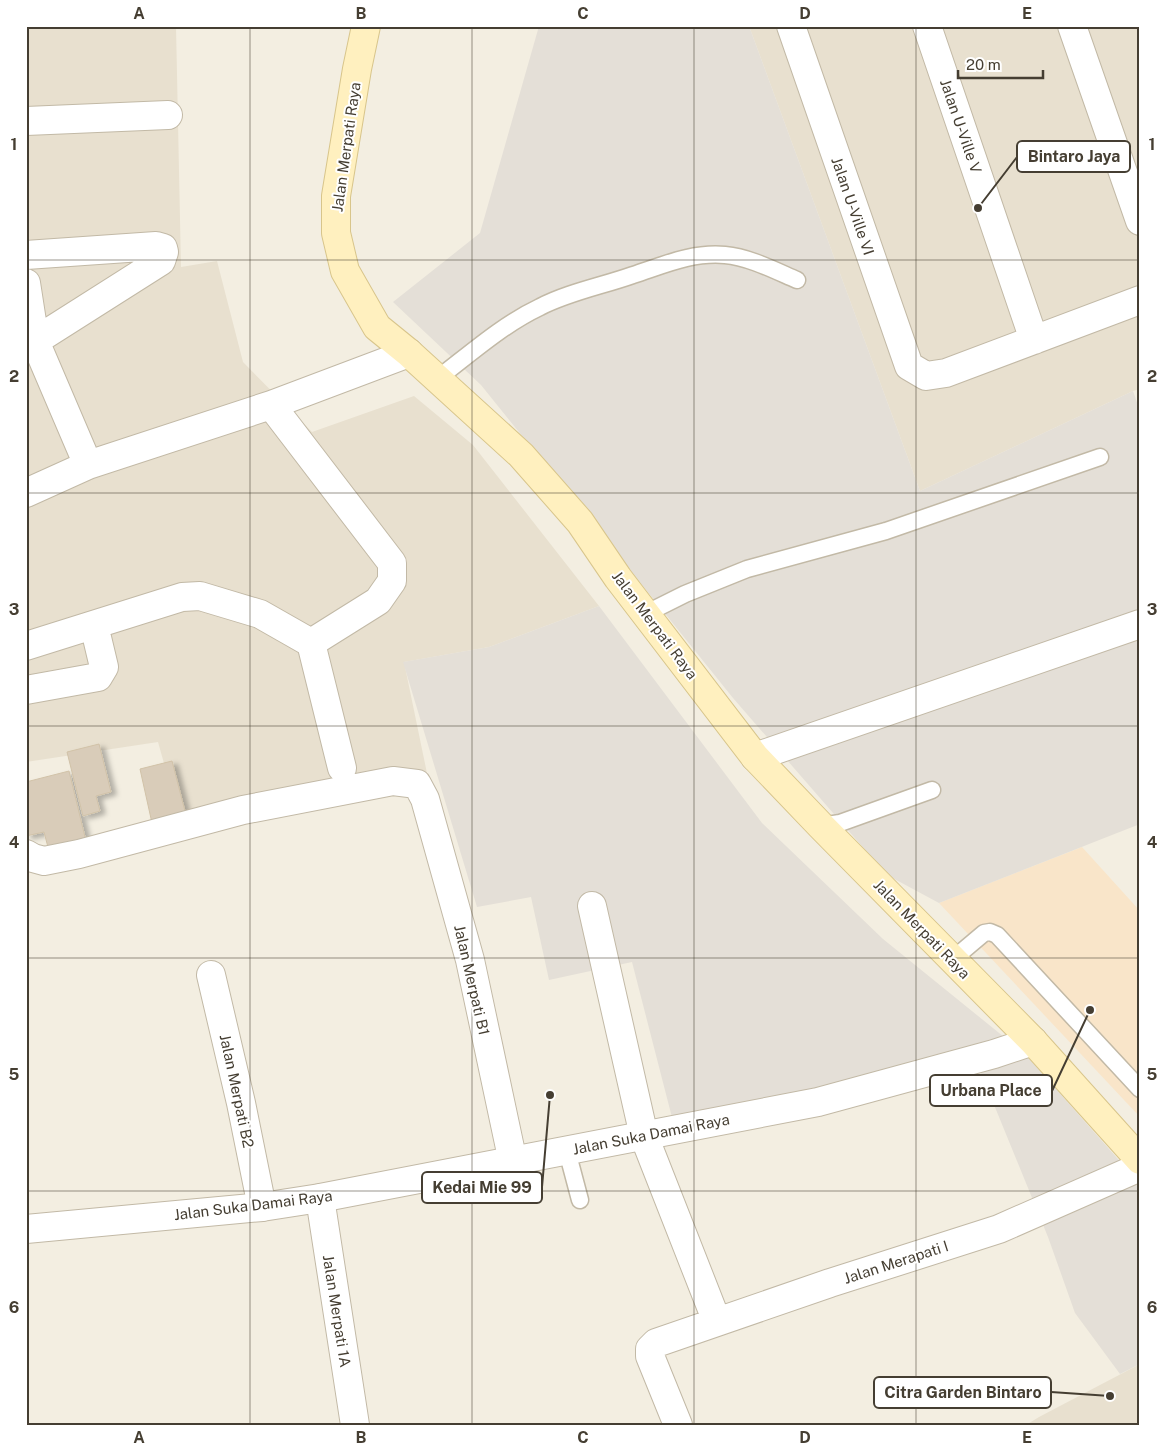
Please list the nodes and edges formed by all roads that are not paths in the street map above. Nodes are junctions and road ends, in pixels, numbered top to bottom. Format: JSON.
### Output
{"nodes":[{"id":1,"x":366,"y":26,"type":"edge"},
{"id":2,"x":791,"y":26,"type":"edge"},
{"id":3,"x":927,"y":26,"type":"edge"},
{"id":4,"x":1072,"y":26,"type":"edge"},
{"id":5,"x":168,"y":115,"type":"dead end"},
{"id":6,"x":26,"y":121,"type":"edge"},
{"id":7,"x":1140,"y":221,"type":"edge"},
{"id":8,"x":26,"y":255,"type":"edge"},
{"id":9,"x":797,"y":280,"type":"dead end"},
{"id":10,"x":26,"y":283,"type":"edge"},
{"id":11,"x":1140,"y":300,"type":"edge"},
{"id":12,"x":35,"y":340,"type":"junction"},
{"id":13,"x":1034,"y":340,"type":"junction"},
{"id":14,"x":409,"y":353,"type":"junction"},
{"id":15,"x":437,"y":379,"type":"junction"},
{"id":16,"x":271,"y":405,"type":"junction"},
{"id":17,"x":1100,"y":457,"type":"dead end"},
{"id":18,"x":88,"y":465,"type":"junction"},
{"id":19,"x":26,"y":493,"type":"edge"},
{"id":20,"x":647,"y":613,"type":"junction"},
{"id":21,"x":1140,"y":624,"type":"edge"},
{"id":22,"x":94,"y":625,"type":"junction"},
{"id":23,"x":311,"y":643,"type":"junction"},
{"id":24,"x":26,"y":646,"type":"edge"},
{"id":25,"x":26,"y":690,"type":"edge"},
{"id":26,"x":755,"y":757,"type":"junction"},
{"id":27,"x":342,"y":768,"type":"dead end"},
{"id":28,"x":932,"y":790,"type":"dead end"},
{"id":29,"x":821,"y":826,"type":"junction"},
{"id":30,"x":26,"y":854,"type":"edge"},
{"id":31,"x":592,"y":906,"type":"dead end"},
{"id":32,"x":952,"y":960,"type":"junction"},
{"id":33,"x":211,"y":975,"type":"dead end"},
{"id":34,"x":1033,"y":1041,"type":"junction"},
{"id":35,"x":1140,"y":1089,"type":"edge"},
{"id":36,"x":644,"y":1136,"type":"junction"},
{"id":37,"x":567,"y":1150,"type":"junction"},
{"id":38,"x":1140,"y":1160,"type":"edge"},
{"id":39,"x":512,"y":1162,"type":"junction"},
{"id":40,"x":1140,"y":1167,"type":"edge"},
{"id":41,"x":320,"y":1198,"type":"junction"},
{"id":42,"x":580,"y":1200,"type":"dead end"},
{"id":43,"x":262,"y":1207,"type":"junction"},
{"id":44,"x":26,"y":1229,"type":"edge"},
{"id":45,"x":717,"y":1322,"type":"junction"},
{"id":46,"x":355,"y":1425,"type":"edge"},
{"id":47,"x":678,"y":1425,"type":"edge"}],
"edges":[{"from":1,"to":14,"type":"main road","name":"Jalan Merpati Raya"},
{"from":2,"to":13,"type":"street","name":"Jalan U-Ville VI"},
{"from":3,"to":13,"type":"street","name":"Jalan U-Ville V"},
{"from":4,"to":7,"type":"street"},
{"from":5,"to":6,"type":"street"},
{"from":8,"to":12,"type":"street"},
{"from":9,"to":15,"type":"lane"},
{"from":10,"to":12,"type":"street"},
{"from":11,"to":13,"type":"street"},
{"from":12,"to":18,"type":"street"},
{"from":14,"to":15,"type":"main road","name":"Jalan Merpati Raya"},
{"from":14,"to":16,"type":"street"},
{"from":15,"to":20,"type":"main road","name":"Jalan Merpati Raya"},
{"from":16,"to":18,"type":"street"},
{"from":16,"to":23,"type":"street"},
{"from":17,"to":20,"type":"lane"},
{"from":18,"to":19,"type":"street"},
{"from":20,"to":26,"type":"main road","name":"Jalan Merpati Raya"},
{"from":21,"to":26,"type":"street"},
{"from":22,"to":23,"type":"street"},
{"from":22,"to":24,"type":"street"},
{"from":22,"to":25,"type":"street"},
{"from":23,"to":27,"type":"street"},
{"from":26,"to":29,"type":"main road","name":"Jalan Merpati Raya"},
{"from":28,"to":29,"type":"lane"},
{"from":29,"to":32,"type":"main road","name":"Jalan Merpati Raya"},
{"from":30,"to":39,"type":"street","name":"Jalan Merpati B1"},
{"from":31,"to":36,"type":"street"},
{"from":32,"to":34,"type":"main road","name":"Jalan Merpati Raya"},
{"from":32,"to":35,"type":"lane"},
{"from":33,"to":43,"type":"street","name":"Jalan Merpati B2"},
{"from":34,"to":36,"type":"street","name":"Jalan Suka Damai Raya"},
{"from":34,"to":38,"type":"main road","name":"Jalan Merpati Raya"},
{"from":36,"to":37,"type":"street","name":"Jalan Suka Damai Raya"},
{"from":36,"to":45,"type":"street"},
{"from":37,"to":39,"type":"street","name":"Jalan Suka Damai Raya"},
{"from":37,"to":42,"type":"lane"},
{"from":39,"to":41,"type":"street","name":"Jalan Suka Damai Raya"},
{"from":40,"to":45,"type":"street","name":"Jalan Merapati I"},
{"from":41,"to":43,"type":"street","name":"Jalan Suka Damai Raya"},
{"from":41,"to":46,"type":"street","name":"Jalan Merpati 1A"},
{"from":43,"to":44,"type":"street","name":"Jalan Suka Damai Raya"},
{"from":45,"to":47,"type":"street","name":"Jalan Merapati I"}]}
